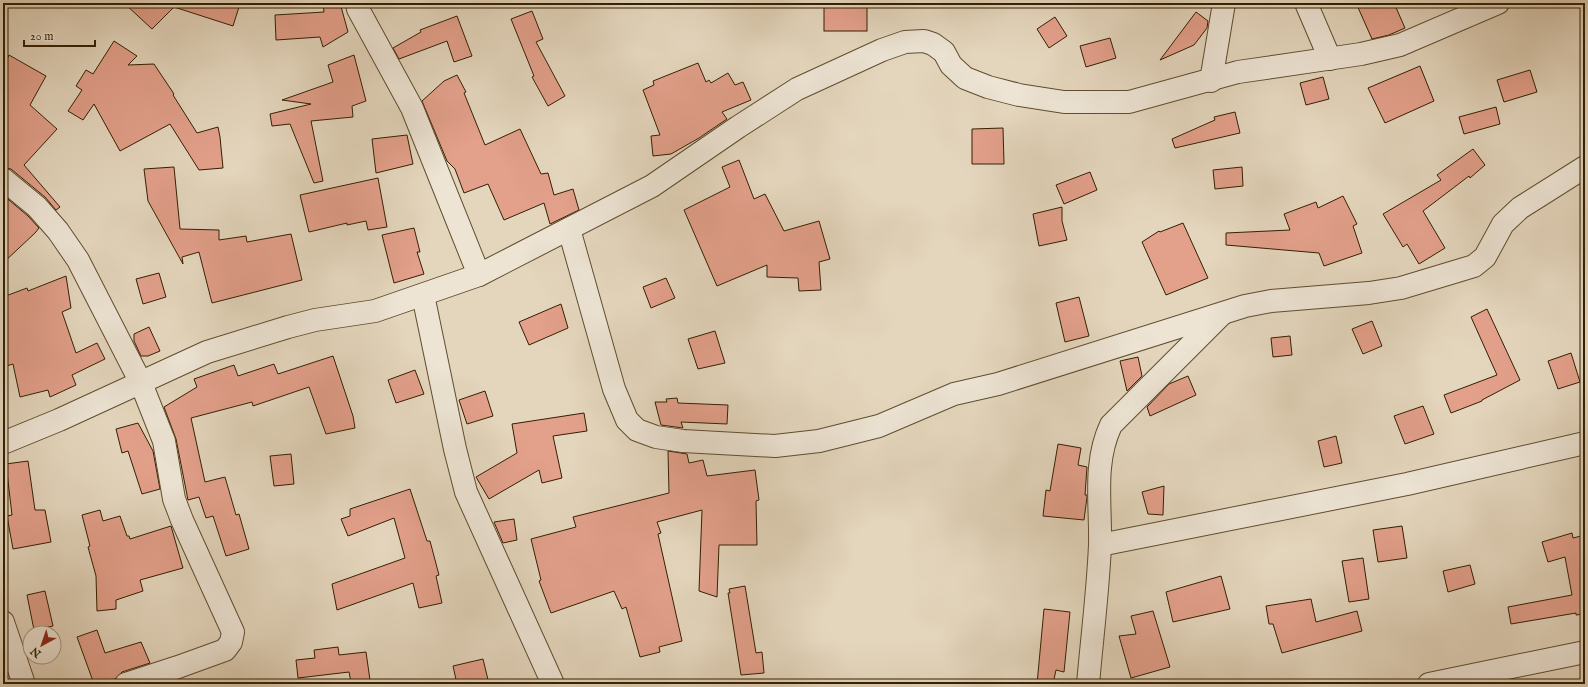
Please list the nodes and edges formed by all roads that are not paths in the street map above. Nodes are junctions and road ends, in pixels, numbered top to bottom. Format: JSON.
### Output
{"nodes":[{"id":1,"x":357,"y":3,"type":"edge"},
{"id":2,"x":1224,"y":3,"type":"edge"},
{"id":3,"x":1306,"y":3,"type":"edge"},
{"id":4,"x":1498,"y":3,"type":"edge"},
{"id":5,"x":1330,"y":59,"type":"junction"},
{"id":6,"x":1212,"y":81,"type":"junction"},
{"id":7,"x":1585,"y":167,"type":"edge"},
{"id":8,"x":3,"y":179,"type":"edge"},
{"id":9,"x":569,"y":229,"type":"junction"},
{"id":10,"x":479,"y":275,"type":"junction"},
{"id":11,"x":423,"y":295,"type":"junction"},
{"id":12,"x":1223,"y":313,"type":"junction"},
{"id":13,"x":140,"y":383,"type":"junction"},
{"id":14,"x":1585,"y":443,"type":"edge"},
{"id":15,"x":3,"y":444,"type":"edge"},
{"id":16,"x":1100,"y":545,"type":"junction"},
{"id":17,"x":3,"y":622,"type":"edge"},
{"id":18,"x":1585,"y":652,"type":"edge"},
{"id":19,"x":24,"y":684,"type":"edge"},
{"id":20,"x":126,"y":684,"type":"edge"},
{"id":21,"x":551,"y":684,"type":"edge"},
{"id":22,"x":1088,"y":684,"type":"edge"},
{"id":23,"x":1429,"y":684,"type":"edge"}],
"edges":[{"from":1,"to":10,"type":"street"},
{"from":2,"to":6,"type":"street"},
{"from":3,"to":5,"type":"street"},
{"from":4,"to":5,"type":"street"},
{"from":5,"to":6,"type":"street"},
{"from":6,"to":9,"type":"street"},
{"from":7,"to":12,"type":"street"},
{"from":8,"to":13,"type":"street"},
{"from":9,"to":10,"type":"street"},
{"from":9,"to":12,"type":"street"},
{"from":10,"to":11,"type":"street"},
{"from":11,"to":13,"type":"street"},
{"from":11,"to":21,"type":"street"},
{"from":12,"to":16,"type":"street"},
{"from":13,"to":15,"type":"street"},
{"from":13,"to":20,"type":"street"},
{"from":14,"to":16,"type":"street"},
{"from":16,"to":22,"type":"street"},
{"from":17,"to":19,"type":"street"},
{"from":18,"to":23,"type":"street"}]}
